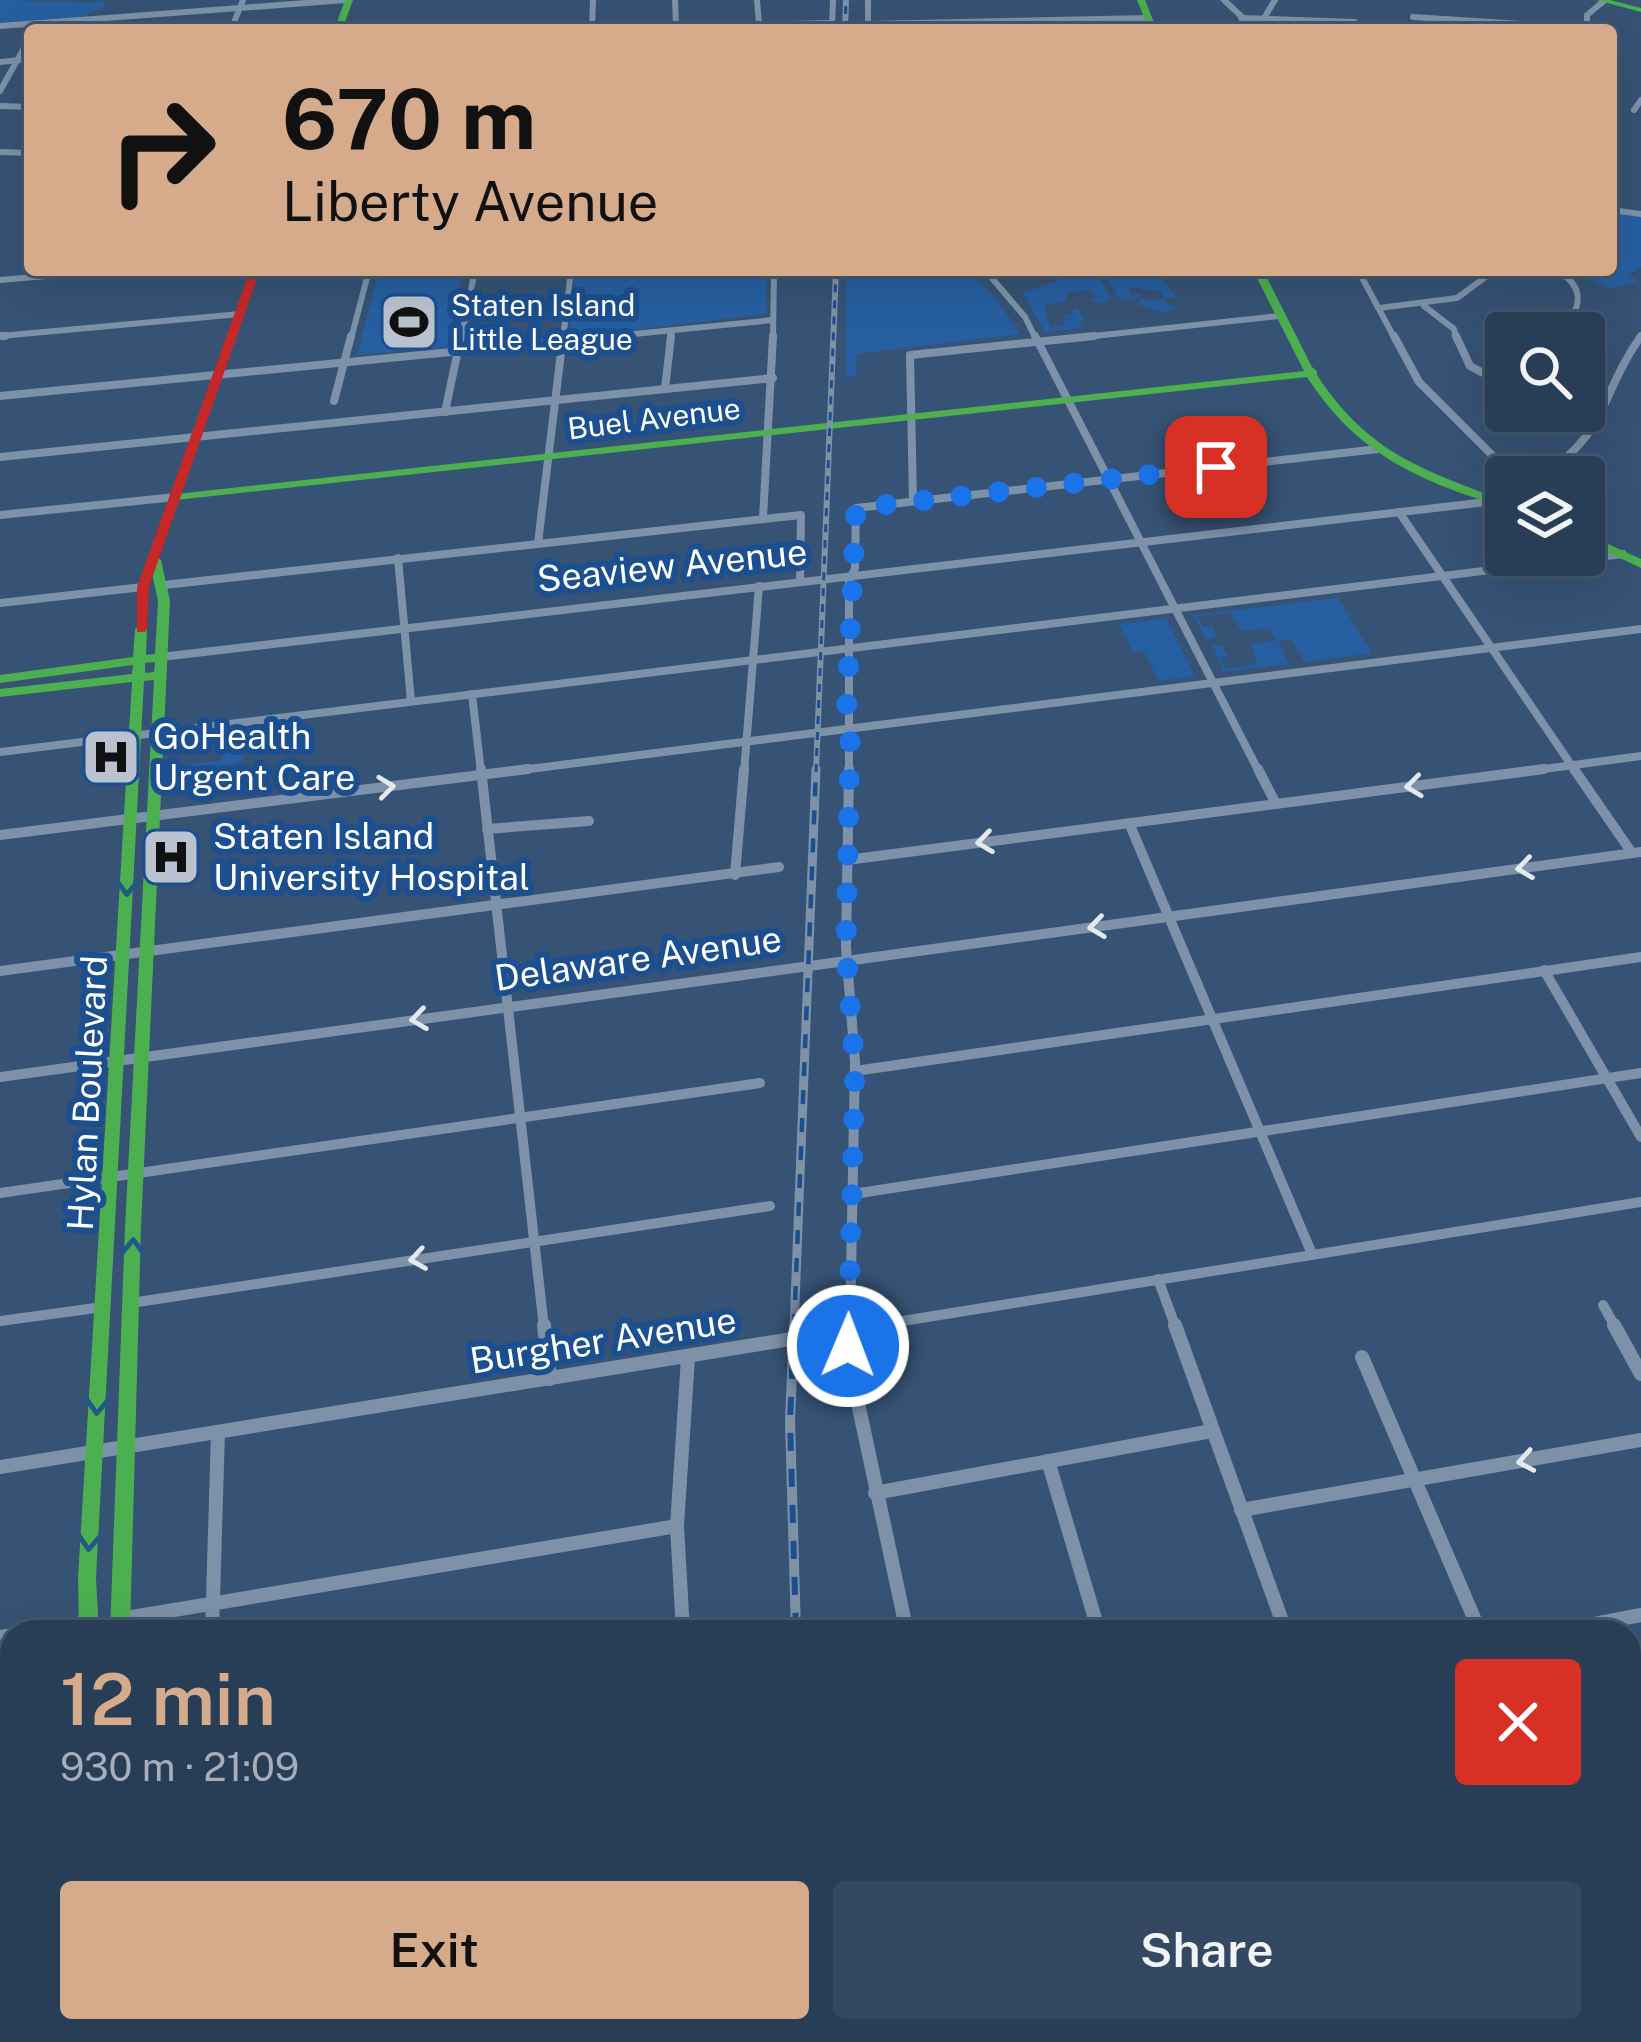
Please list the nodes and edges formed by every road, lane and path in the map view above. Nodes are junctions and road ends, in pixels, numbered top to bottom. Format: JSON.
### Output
{"nodes":[{"id":1,"x":347,"y":0,"type":"edge"},
{"id":2,"x":758,"y":0,"type":"edge"},
{"id":3,"x":1142,"y":0,"type":"edge"},
{"id":4,"x":1224,"y":0,"type":"edge"},
{"id":5,"x":1275,"y":0,"type":"edge"},
{"id":6,"x":1602,"y":1,"type":"edge"},
{"id":7,"x":243,"y":4,"type":"edge"},
{"id":8,"x":1641,"y":10,"type":"edge"},
{"id":9,"x":146,"y":15,"type":"junction"},
{"id":10,"x":1413,"y":17,"type":"dead end"},
{"id":11,"x":1241,"y":18,"type":"junction"},
{"id":12,"x":1264,"y":18,"type":"junction"},
{"id":13,"x":1355,"y":22,"type":"dead end"},
{"id":14,"x":27,"y":24,"type":"edge"},
{"id":15,"x":144,"y":24,"type":"edge"},
{"id":16,"x":759,"y":24,"type":"edge"},
{"id":17,"x":1151,"y":24,"type":"edge"},
{"id":18,"x":1248,"y":24,"type":"edge"},
{"id":19,"x":1322,"y":24,"type":"edge"},
{"id":20,"x":1348,"y":24,"type":"edge"},
{"id":21,"x":1514,"y":24,"type":"edge"},
{"id":22,"x":24,"y":62,"type":"edge"},
{"id":23,"x":0,"y":91,"type":"edge"},
{"id":24,"x":1641,"y":100,"type":"edge"},
{"id":25,"x":1634,"y":110,"type":"dead end"},
{"id":26,"x":46,"y":276,"type":"edge"},
{"id":27,"x":253,"y":276,"type":"edge"},
{"id":28,"x":367,"y":276,"type":"edge"},
{"id":29,"x":474,"y":276,"type":"edge"},
{"id":30,"x":570,"y":276,"type":"edge"},
{"id":31,"x":774,"y":276,"type":"edge"},
{"id":32,"x":991,"y":276,"type":"edge"},
{"id":33,"x":1261,"y":276,"type":"edge"},
{"id":34,"x":1361,"y":276,"type":"edge"},
{"id":35,"x":1488,"y":276,"type":"edge"},
{"id":36,"x":1566,"y":276,"type":"edge"},
{"id":37,"x":0,"y":280,"type":"edge"},
{"id":38,"x":1424,"y":305,"type":"junction"},
{"id":39,"x":1379,"y":308,"type":"junction"},
{"id":40,"x":1577,"y":312,"type":"edge"},
{"id":41,"x":240,"y":314,"type":"junction"},
{"id":42,"x":1279,"y":316,"type":"junction"},
{"id":43,"x":773,"y":320,"type":"junction"},
{"id":44,"x":670,"y":331,"type":"junction"},
{"id":45,"x":0,"y":336,"type":"edge"},
{"id":46,"x":1641,"y":336,"type":"edge"},
{"id":47,"x":564,"y":340,"type":"junction"},
{"id":48,"x":1036,"y":340,"type":"junction"},
{"id":49,"x":457,"y":351,"type":"junction"},
{"id":50,"x":344,"y":362,"type":"junction"},
{"id":51,"x":1313,"y":373,"type":"junction"},
{"id":52,"x":218,"y":375,"type":"junction"},
{"id":53,"x":1485,"y":376,"type":"edge"},
{"id":54,"x":773,"y":378,"type":"junction"},
{"id":55,"x":665,"y":389,"type":"junction"},
{"id":56,"x":0,"y":396,"type":"edge"},
{"id":57,"x":1067,"y":399,"type":"junction"},
{"id":58,"x":556,"y":400,"type":"junction"},
{"id":59,"x":334,"y":401,"type":"dead end"},
{"id":60,"x":445,"y":412,"type":"junction"},
{"id":61,"x":912,"y":416,"type":"junction"},
{"id":62,"x":769,"y":431,"type":"junction"},
{"id":63,"x":197,"y":437,"type":"junction"},
{"id":64,"x":1378,"y":449,"type":"junction"},
{"id":65,"x":1493,"y":456,"type":"edge"},
{"id":66,"x":1574,"y":456,"type":"edge"},
{"id":67,"x":0,"y":457,"type":"edge"},
{"id":68,"x":550,"y":457,"type":"junction"},
{"id":69,"x":1107,"y":479,"type":"junction"},
{"id":70,"x":1485,"y":494,"type":"edge"},
{"id":71,"x":176,"y":497,"type":"junction"},
{"id":72,"x":913,"y":501,"type":"junction"},
{"id":73,"x":1485,"y":502,"type":"edge"},
{"id":74,"x":1399,"y":512,"type":"junction"},
{"id":75,"x":0,"y":515,"type":"edge"},
{"id":76,"x":763,"y":518,"type":"junction"},
{"id":77,"x":1140,"y":542,"type":"junction"},
{"id":78,"x":538,"y":543,"type":"junction"},
{"id":79,"x":1605,"y":547,"type":"edge"},
{"id":80,"x":1623,"y":554,"type":"junction"},
{"id":81,"x":398,"y":558,"type":"junction"},
{"id":82,"x":155,"y":560,"type":"junction"},
{"id":83,"x":1641,"y":564,"type":"edge"},
{"id":84,"x":852,"y":575,"type":"junction"},
{"id":85,"x":1443,"y":577,"type":"junction"},
{"id":86,"x":800,"y":581,"type":"junction"},
{"id":87,"x":164,"y":585,"type":"junction"},
{"id":88,"x":759,"y":586,"type":"junction"},
{"id":89,"x":143,"y":587,"type":"junction"},
{"id":90,"x":0,"y":603,"type":"edge"},
{"id":91,"x":1175,"y":609,"type":"junction"},
{"id":92,"x":406,"y":626,"type":"junction"},
{"id":93,"x":1641,"y":629,"type":"edge"},
{"id":94,"x":847,"y":648,"type":"junction"},
{"id":95,"x":1491,"y":648,"type":"junction"},
{"id":96,"x":161,"y":656,"type":"junction"},
{"id":97,"x":753,"y":660,"type":"junction"},
{"id":98,"x":138,"y":669,"type":"junction"},
{"id":99,"x":160,"y":675,"type":"junction"},
{"id":100,"x":0,"y":679,"type":"edge"},
{"id":101,"x":1213,"y":682,"type":"junction"},
{"id":102,"x":0,"y":693,"type":"edge"},
{"id":103,"x":472,"y":694,"type":"junction"},
{"id":104,"x":411,"y":701,"type":"junction"},
{"id":105,"x":847,"y":728,"type":"junction"},
{"id":106,"x":158,"y":733,"type":"junction"},
{"id":107,"x":134,"y":735,"type":"junction"},
{"id":108,"x":747,"y":741,"type":"junction"},
{"id":109,"x":0,"y":752,"type":"edge"},
{"id":110,"x":1641,"y":757,"type":"edge"},
{"id":111,"x":1571,"y":766,"type":"junction"},
{"id":112,"x":481,"y":774,"type":"junction"},
{"id":113,"x":1276,"y":804,"type":"junction"},
{"id":114,"x":155,"y":816,"type":"junction"},
{"id":115,"x":130,"y":819,"type":"junction"},
{"id":116,"x":589,"y":821,"type":"dead end"},
{"id":117,"x":1129,"y":823,"type":"junction"},
{"id":118,"x":487,"y":829,"type":"junction"},
{"id":119,"x":0,"y":835,"type":"edge"},
{"id":120,"x":1636,"y":852,"type":"edge"},
{"id":121,"x":848,"y":860,"type":"junction"},
{"id":122,"x":778,"y":867,"type":"dead end"},
{"id":123,"x":735,"y":875,"type":"junction"},
{"id":124,"x":494,"y":907,"type":"junction"},
{"id":125,"x":1170,"y":917,"type":"junction"},
{"id":126,"x":146,"y":953,"type":"junction"},
{"id":127,"x":124,"y":956,"type":"junction"},
{"id":128,"x":1641,"y":957,"type":"edge"},
{"id":129,"x":847,"y":960,"type":"junction"},
{"id":130,"x":1544,"y":970,"type":"junction"},
{"id":131,"x":0,"y":971,"type":"edge"},
{"id":132,"x":506,"y":1007,"type":"junction"},
{"id":133,"x":1213,"y":1018,"type":"junction"},
{"id":134,"x":141,"y":1058,"type":"junction"},
{"id":135,"x":119,"y":1062,"type":"junction"},
{"id":136,"x":855,"y":1071,"type":"junction"},
{"id":137,"x":1641,"y":1073,"type":"edge"},
{"id":138,"x":0,"y":1077,"type":"edge"},
{"id":139,"x":1606,"y":1078,"type":"junction"},
{"id":140,"x":760,"y":1083,"type":"dead end"},
{"id":141,"x":519,"y":1118,"type":"junction"},
{"id":142,"x":1262,"y":1130,"type":"junction"},
{"id":143,"x":1641,"y":1136,"type":"edge"},
{"id":144,"x":136,"y":1174,"type":"junction"},
{"id":145,"x":112,"y":1177,"type":"junction"},
{"id":146,"x":0,"y":1193,"type":"edge"},
{"id":147,"x":853,"y":1194,"type":"junction"},
{"id":148,"x":1641,"y":1202,"type":"edge"},
{"id":149,"x":770,"y":1207,"type":"dead end"},
{"id":150,"x":534,"y":1241,"type":"junction"},
{"id":151,"x":1312,"y":1254,"type":"junction"},
{"id":152,"x":1158,"y":1279,"type":"junction"},
{"id":153,"x":131,"y":1303,"type":"junction"},
{"id":154,"x":1603,"y":1305,"type":"dead end"},
{"id":155,"x":103,"y":1307,"type":"junction"},
{"id":156,"x":0,"y":1322,"type":"edge"},
{"id":157,"x":848,"y":1331,"type":"junction"},
{"id":158,"x":1362,"y":1357,"type":"dead end"},
{"id":159,"x":688,"y":1358,"type":"junction"},
{"id":160,"x":1641,"y":1374,"type":"edge"},
{"id":161,"x":550,"y":1379,"type":"junction"},
{"id":162,"x":1212,"y":1431,"type":"junction"},
{"id":163,"x":218,"y":1432,"type":"junction"},
{"id":164,"x":1641,"y":1440,"type":"edge"},
{"id":165,"x":126,"y":1448,"type":"junction"},
{"id":166,"x":95,"y":1453,"type":"junction"},
{"id":167,"x":1048,"y":1460,"type":"junction"},
{"id":168,"x":0,"y":1467,"type":"edge"},
{"id":169,"x":1415,"y":1481,"type":"junction"},
{"id":170,"x":875,"y":1493,"type":"junction"},
{"id":171,"x":1241,"y":1510,"type":"junction"},
{"id":172,"x":677,"y":1526,"type":"junction"},
{"id":173,"x":212,"y":1602,"type":"junction"},
{"id":174,"x":88,"y":1620,"type":"edge"},
{"id":175,"x":120,"y":1620,"type":"edge"},
{"id":176,"x":143,"y":1620,"type":"edge"},
{"id":177,"x":212,"y":1620,"type":"edge"},
{"id":178,"x":682,"y":1620,"type":"edge"},
{"id":179,"x":904,"y":1620,"type":"edge"},
{"id":180,"x":1095,"y":1620,"type":"edge"},
{"id":181,"x":1282,"y":1620,"type":"edge"},
{"id":182,"x":1475,"y":1620,"type":"edge"}],
"edges":[{"from":1,"to":7,"type":"street"},
{"from":2,"to":16,"type":"street"},
{"from":3,"to":17,"type":"main road"},
{"from":4,"to":11,"type":"street"},
{"from":5,"to":12,"type":"street"},
{"from":6,"to":8,"type":"main road"},
{"from":7,"to":9,"type":"street"},
{"from":9,"to":14,"type":"street"},
{"from":9,"to":15,"type":"street"},
{"from":10,"to":21,"type":"street"},
{"from":11,"to":12,"type":"street"},
{"from":11,"to":18,"type":"street"},
{"from":12,"to":19,"type":"street"},
{"from":13,"to":20,"type":"street"},
{"from":22,"to":23,"type":"street"},
{"from":24,"to":25,"type":"street"},
{"from":26,"to":37,"type":"street"},
{"from":27,"to":41,"type":"main road","name":"Hylan Boulevard"},
{"from":28,"to":50,"type":"street"},
{"from":29,"to":49,"type":"street"},
{"from":30,"to":47,"type":"street"},
{"from":31,"to":43,"type":"street"},
{"from":32,"to":48,"type":"street"},
{"from":33,"to":42,"type":"main road"},
{"from":34,"to":39,"type":"street"},
{"from":35,"to":38,"type":"street"},
{"from":36,"to":40,"type":"street"},
{"from":38,"to":39,"type":"street"},
{"from":38,"to":53,"type":"street"},
{"from":39,"to":65,"type":"street"},
{"from":41,"to":45,"type":"street"},
{"from":41,"to":52,"type":"main road","name":"Hylan Boulevard"},
{"from":42,"to":48,"type":"street"},
{"from":42,"to":51,"type":"main road"},
{"from":43,"to":44,"type":"street"},
{"from":43,"to":54,"type":"street"},
{"from":44,"to":47,"type":"street"},
{"from":44,"to":55,"type":"street"},
{"from":46,"to":66,"type":"street"},
{"from":47,"to":49,"type":"street"},
{"from":47,"to":58,"type":"street"},
{"from":48,"to":57,"type":"street"},
{"from":48,"to":61,"type":"street"},
{"from":49,"to":50,"type":"street"},
{"from":49,"to":60,"type":"street"},
{"from":50,"to":52,"type":"street"},
{"from":50,"to":59,"type":"street"},
{"from":51,"to":57,"type":"main road","name":"Buel Avenue"},
{"from":51,"to":64,"type":"main road"},
{"from":52,"to":56,"type":"street"},
{"from":52,"to":63,"type":"main road","name":"Hylan Boulevard"},
{"from":54,"to":55,"type":"street"},
{"from":54,"to":62,"type":"street"},
{"from":55,"to":58,"type":"street"},
{"from":57,"to":61,"type":"main road","name":"Buel Avenue"},
{"from":57,"to":69,"type":"street"},
{"from":58,"to":60,"type":"street"},
{"from":58,"to":68,"type":"street"},
{"from":60,"to":63,"type":"street"},
{"from":61,"to":62,"type":"main road","name":"Buel Avenue"},
{"from":61,"to":72,"type":"street"},
{"from":62,"to":68,"type":"main road","name":"Buel Avenue"},
{"from":62,"to":76,"type":"street"},
{"from":63,"to":67,"type":"street"},
{"from":63,"to":71,"type":"main road","name":"Hylan Boulevard"},
{"from":64,"to":69,"type":"street"},
{"from":64,"to":70,"type":"main road"},
{"from":68,"to":71,"type":"main road","name":"Buel Avenue"},
{"from":68,"to":78,"type":"street"},
{"from":69,"to":72,"type":"street"},
{"from":69,"to":77,"type":"street"},
{"from":71,"to":75,"type":"street","name":"Buel Avenue"},
{"from":71,"to":82,"type":"main road","name":"Hylan Boulevard"},
{"from":72,"to":84,"type":"street"},
{"from":73,"to":74,"type":"street","name":"Seaview Avenue"},
{"from":74,"to":77,"type":"street","name":"Seaview Avenue"},
{"from":74,"to":85,"type":"street"},
{"from":76,"to":78,"type":"street"},
{"from":76,"to":86,"type":"street"},
{"from":77,"to":84,"type":"street","name":"Seaview Avenue"},
{"from":77,"to":91,"type":"street"},
{"from":78,"to":81,"type":"street"},
{"from":79,"to":80,"type":"main road"},
{"from":80,"to":83,"type":"main road"},
{"from":80,"to":85,"type":"street"},
{"from":81,"to":87,"type":"street"},
{"from":81,"to":92,"type":"street"},
{"from":82,"to":87,"type":"main road","name":"Hylan Boulevard"},
{"from":82,"to":89,"type":"main road","name":"Hylan Boulevard"},
{"from":84,"to":86,"type":"street","name":"Seaview Avenue"},
{"from":84,"to":94,"type":"street"},
{"from":85,"to":91,"type":"street"},
{"from":85,"to":95,"type":"street"},
{"from":86,"to":88,"type":"street","name":"Seaview Avenue"},
{"from":87,"to":96,"type":"main road","name":"Hylan Boulevard"},
{"from":88,"to":92,"type":"street","name":"Seaview Avenue"},
{"from":88,"to":97,"type":"street"},
{"from":89,"to":90,"type":"street"},
{"from":89,"to":98,"type":"main road","name":"Hylan Boulevard"},
{"from":91,"to":94,"type":"street"},
{"from":91,"to":101,"type":"street"},
{"from":92,"to":96,"type":"street","name":"Seaview Avenue"},
{"from":92,"to":104,"type":"street"},
{"from":93,"to":95,"type":"street"},
{"from":94,"to":97,"type":"street"},
{"from":94,"to":105,"type":"street"},
{"from":95,"to":101,"type":"street"},
{"from":95,"to":111,"type":"street"},
{"from":96,"to":98,"type":"main road","name":"Seaview Avenue"},
{"from":96,"to":99,"type":"main road","name":"Hylan Boulevard"},
{"from":97,"to":103,"type":"street"},
{"from":97,"to":108,"type":"street"},
{"from":98,"to":99,"type":"main road","name":"Seaview Avenue"},
{"from":98,"to":100,"type":"main road","name":"Seaview Avenue"},
{"from":98,"to":102,"type":"main road","name":"Seaview Avenue"},
{"from":98,"to":107,"type":"main road","name":"Hylan Boulevard"},
{"from":99,"to":106,"type":"main road","name":"Hylan Boulevard"},
{"from":101,"to":105,"type":"street"},
{"from":101,"to":113,"type":"street"},
{"from":103,"to":104,"type":"street"},
{"from":103,"to":112,"type":"street"},
{"from":104,"to":106,"type":"street"},
{"from":105,"to":108,"type":"street"},
{"from":105,"to":121,"type":"street"},
{"from":106,"to":107,"type":"street"},
{"from":106,"to":114,"type":"main road","name":"Hylan Boulevard"},
{"from":107,"to":109,"type":"street"},
{"from":107,"to":115,"type":"main road","name":"Hylan Boulevard"},
{"from":108,"to":112,"type":"street"},
{"from":108,"to":123,"type":"street"},
{"from":110,"to":111,"type":"street"},
{"from":111,"to":113,"type":"street","one_way":true},
{"from":111,"to":120,"type":"street"},
{"from":114,"to":112,"type":"street","one_way":true},
{"from":112,"to":118,"type":"street"},
{"from":113,"to":117,"type":"street"},
{"from":114,"to":115,"type":"street"},
{"from":114,"to":126,"type":"main road","name":"Hylan Boulevard"},
{"from":115,"to":119,"type":"street"},
{"from":115,"to":127,"type":"main road","name":"Hylan Boulevard","one_way":true},
{"from":116,"to":118,"type":"street"},
{"from":117,"to":121,"type":"street","one_way":true},
{"from":117,"to":125,"type":"street"},
{"from":118,"to":124,"type":"street"},
{"from":120,"to":125,"type":"street","name":"Delaware Avenue","one_way":true},
{"from":121,"to":129,"type":"street"},
{"from":122,"to":123,"type":"street"},
{"from":123,"to":124,"type":"street"},
{"from":124,"to":126,"type":"street"},
{"from":124,"to":132,"type":"street"},
{"from":125,"to":129,"type":"street","name":"Delaware Avenue","one_way":true},
{"from":125,"to":133,"type":"street"},
{"from":126,"to":127,"type":"street"},
{"from":126,"to":134,"type":"main road","name":"Hylan Boulevard"},
{"from":127,"to":131,"type":"street"},
{"from":127,"to":135,"type":"main road","name":"Hylan Boulevard"},
{"from":128,"to":130,"type":"street"},
{"from":129,"to":132,"type":"street","name":"Delaware Avenue"},
{"from":129,"to":136,"type":"street"},
{"from":130,"to":133,"type":"street"},
{"from":130,"to":139,"type":"street"},
{"from":132,"to":134,"type":"street","name":"Delaware Avenue","one_way":true},
{"from":132,"to":141,"type":"street"},
{"from":133,"to":136,"type":"street"},
{"from":133,"to":142,"type":"street"},
{"from":134,"to":135,"type":"street","name":"Delaware Avenue"},
{"from":134,"to":144,"type":"main road","name":"Hylan Boulevard"},
{"from":135,"to":138,"type":"street","name":"Delaware Avenue"},
{"from":135,"to":145,"type":"main road","name":"Hylan Boulevard"},
{"from":136,"to":147,"type":"street"},
{"from":137,"to":139,"type":"street"},
{"from":139,"to":142,"type":"street"},
{"from":139,"to":143,"type":"street"},
{"from":140,"to":141,"type":"street"},
{"from":141,"to":144,"type":"street"},
{"from":141,"to":150,"type":"street"},
{"from":142,"to":147,"type":"street"},
{"from":142,"to":151,"type":"street"},
{"from":144,"to":145,"type":"street"},
{"from":153,"to":144,"type":"main road","name":"Hylan Boulevard","one_way":true},
{"from":145,"to":146,"type":"street"},
{"from":145,"to":155,"type":"main road","name":"Hylan Boulevard"},
{"from":147,"to":157,"type":"street"},
{"from":148,"to":151,"type":"street","name":"Burgher Avenue"},
{"from":149,"to":150,"type":"street"},
{"from":150,"to":153,"type":"street","one_way":true},
{"from":150,"to":161,"type":"street"},
{"from":151,"to":152,"type":"street","name":"Burgher Avenue"},
{"from":152,"to":157,"type":"street","name":"Burgher Avenue"},
{"from":152,"to":162,"type":"street"},
{"from":153,"to":165,"type":"main road","name":"Hylan Boulevard"},
{"from":154,"to":160,"type":"street"},
{"from":155,"to":156,"type":"street"},
{"from":155,"to":166,"type":"main road","name":"Hylan Boulevard","one_way":true},
{"from":157,"to":159,"type":"street","name":"Burgher Avenue"},
{"from":157,"to":170,"type":"street"},
{"from":158,"to":169,"type":"street"},
{"from":159,"to":161,"type":"street","name":"Burgher Avenue"},
{"from":159,"to":172,"type":"street"},
{"from":161,"to":163,"type":"street","name":"Burgher Avenue"},
{"from":162,"to":167,"type":"street"},
{"from":162,"to":171,"type":"street"},
{"from":163,"to":165,"type":"street","name":"Burgher Avenue"},
{"from":163,"to":173,"type":"street"},
{"from":164,"to":169,"type":"street","one_way":true},
{"from":165,"to":166,"type":"street","name":"Burgher Avenue"},
{"from":165,"to":175,"type":"main road","name":"Hylan Boulevard"},
{"from":166,"to":168,"type":"street","name":"Burgher Avenue"},
{"from":166,"to":174,"type":"main road","name":"Hylan Boulevard","one_way":true},
{"from":167,"to":170,"type":"street"},
{"from":167,"to":180,"type":"street"},
{"from":169,"to":171,"type":"street"},
{"from":169,"to":182,"type":"street"},
{"from":170,"to":179,"type":"street"},
{"from":171,"to":181,"type":"street"},
{"from":172,"to":173,"type":"street"},
{"from":172,"to":178,"type":"street"},
{"from":173,"to":176,"type":"street"},
{"from":173,"to":177,"type":"street"}]}
